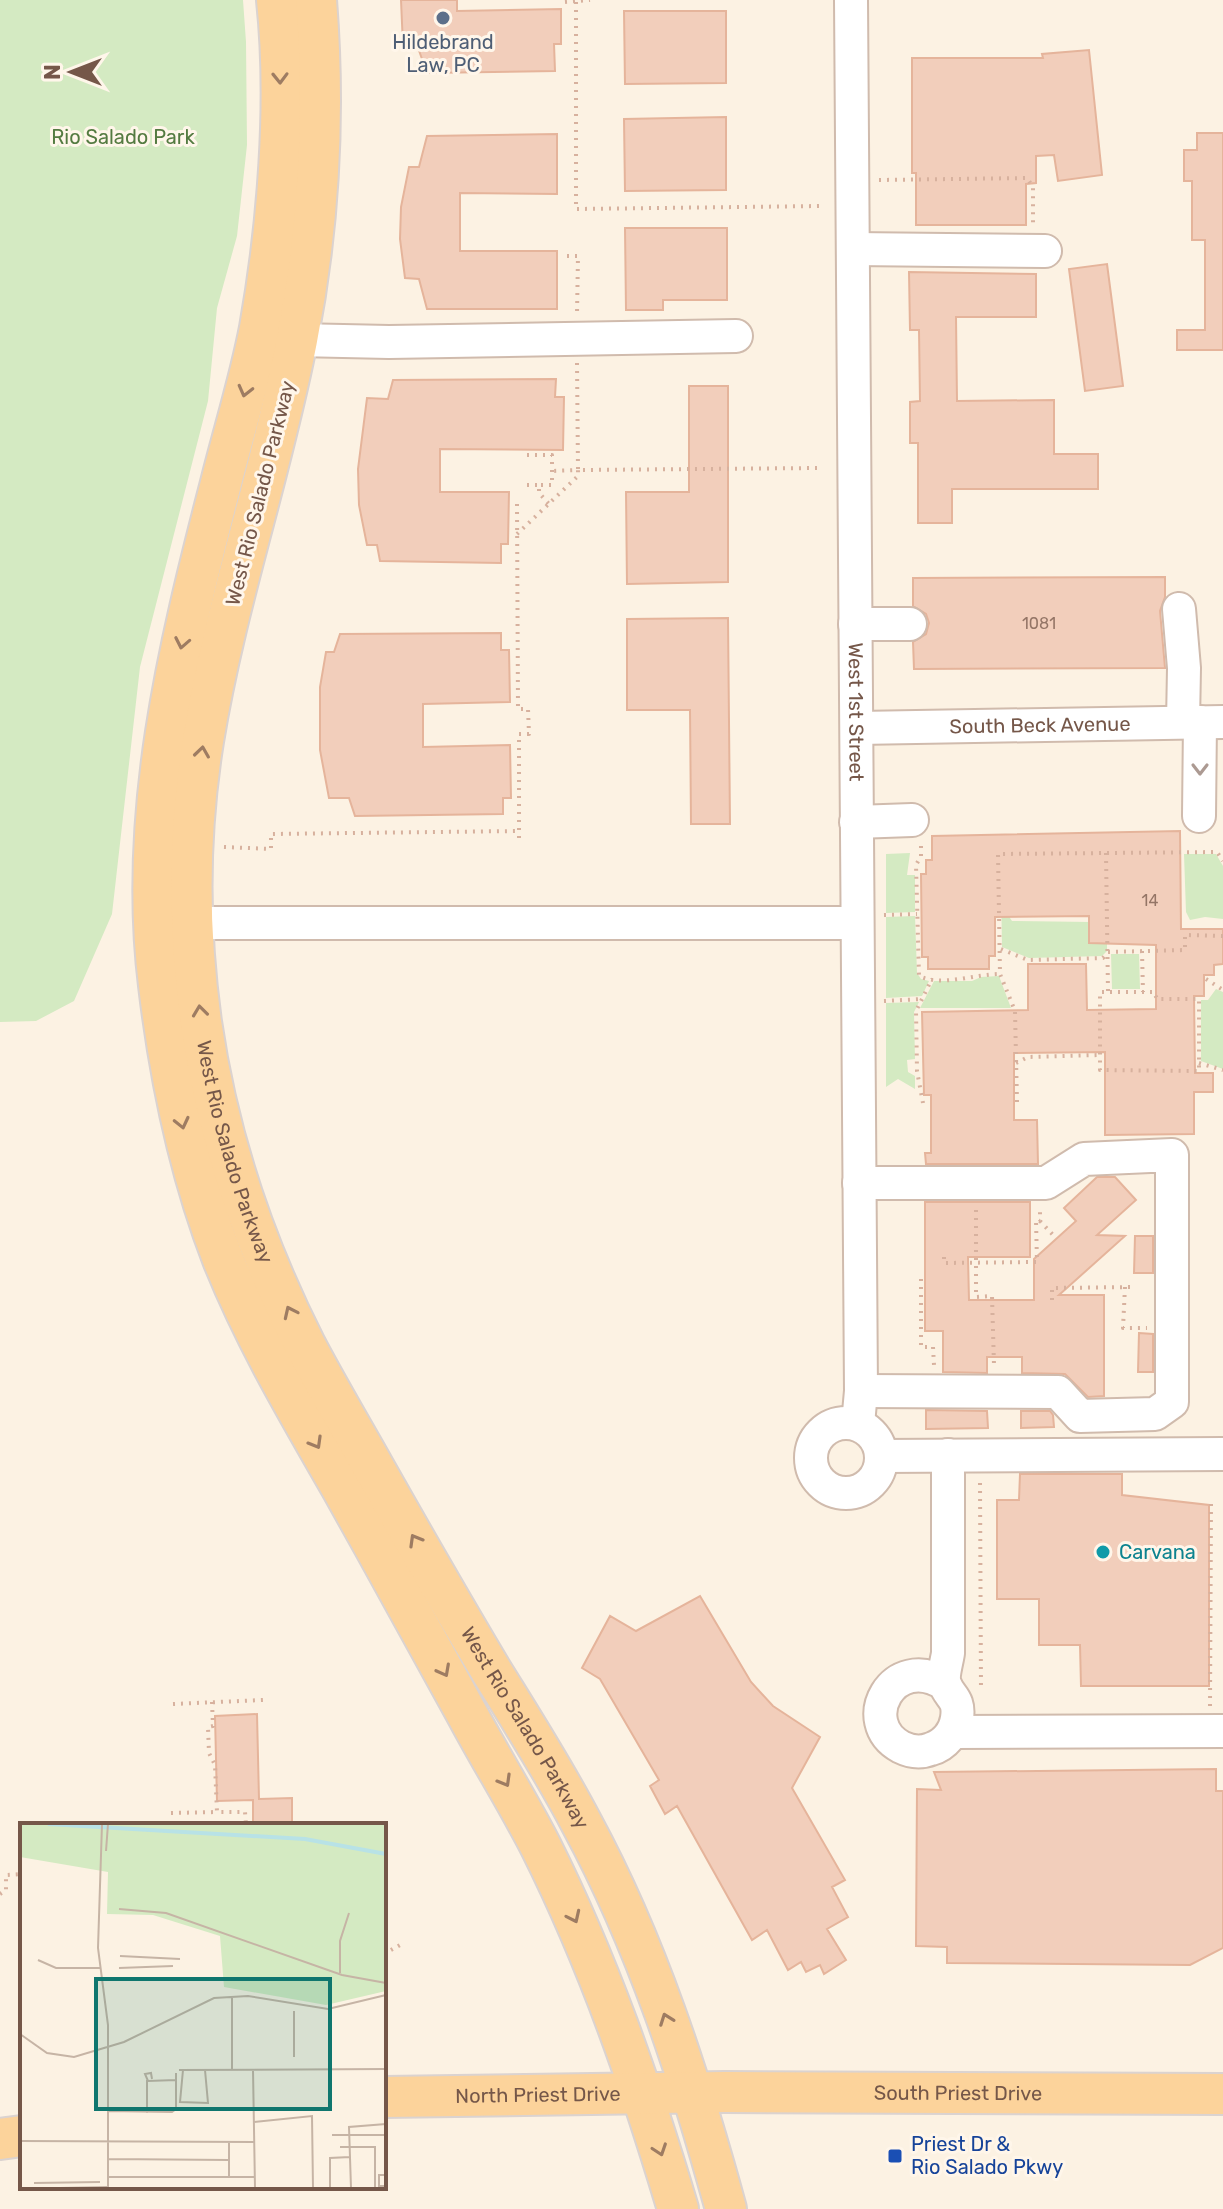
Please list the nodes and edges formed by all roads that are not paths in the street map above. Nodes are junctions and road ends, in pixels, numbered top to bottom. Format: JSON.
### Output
{"nodes":[{"id":1,"x":277,"y":0,"type":"edge"},
{"id":2,"x":316,"y":0,"type":"edge"},
{"id":3,"x":851,"y":0,"type":"edge"},
{"id":4,"x":1039,"y":241,"type":"road end"},
{"id":5,"x":853,"y":249,"type":"junction"},
{"id":6,"x":259,"y":331,"type":"junction"},
{"id":7,"x":736,"y":336,"type":"dead end"},
{"id":8,"x":297,"y":340,"type":"junction"},
{"id":9,"x":1179,"y":609,"type":"dead end"},
{"id":10,"x":855,"y":624,"type":"junction"},
{"id":11,"x":910,"y":624,"type":"dead end"},
{"id":12,"x":1202,"y":722,"type":"edge"},
{"id":13,"x":858,"y":728,"type":"junction"},
{"id":14,"x":1199,"y":816,"type":"dead end"},
{"id":15,"x":856,"y":822,"type":"junction"},
{"id":16,"x":916,"y":828,"type":"road end"},
{"id":17,"x":869,"y":919,"type":"junction"},
{"id":18,"x":172,"y":923,"type":"junction"},
{"id":19,"x":859,"y":1183,"type":"junction"},
{"id":20,"x":861,"y":1391,"type":"junction"},
{"id":21,"x":858,"y":1424,"type":"junction"},
{"id":22,"x":1223,"y":1454,"type":"edge"},
{"id":23,"x":948,"y":1455,"type":"junction"},
{"id":24,"x":881,"y":1456,"type":"junction"},
{"id":25,"x":436,"y":1617,"type":"junction"},
{"id":26,"x":945,"y":1684,"type":"junction"},
{"id":27,"x":1217,"y":1720,"type":"edge"},
{"id":28,"x":953,"y":1732,"type":"junction"},
{"id":29,"x":640,"y":2093,"type":"junction"},
{"id":30,"x":691,"y":2093,"type":"junction"},
{"id":31,"x":1223,"y":2094,"type":"edge"},
{"id":32,"x":386,"y":2097,"type":"edge"},
{"id":33,"x":20,"y":2136,"type":"edge"},
{"id":34,"x":0,"y":2139,"type":"edge"},
{"id":35,"x":678,"y":2209,"type":"edge"},
{"id":36,"x":726,"y":2209,"type":"edge"}],
"edges":[{"from":1,"to":6,"type":"main road","name":"West Rio Salado Parkway","one_way":true},
{"from":2,"to":8,"type":"main road","name":"West Rio Salado Parkway"},
{"from":3,"to":5,"type":"street","name":"West 1st Street"},
{"from":4,"to":5,"type":"street"},
{"from":5,"to":10,"type":"street","name":"West 1st Street"},
{"from":6,"to":8,"type":"main road"},
{"from":6,"to":18,"type":"main road","name":"West Rio Salado Parkway","one_way":true},
{"from":7,"to":8,"type":"street"},
{"from":18,"to":8,"type":"main road","name":"West Rio Salado Parkway","one_way":true},
{"from":9,"to":12,"type":"street"},
{"from":10,"to":11,"type":"street"},
{"from":10,"to":13,"type":"street","name":"West 1st Street"},
{"from":12,"to":13,"type":"street","name":"South Beck Avenue"},
{"from":12,"to":14,"type":"street","one_way":true},
{"from":13,"to":15,"type":"street","name":"West 1st Street"},
{"from":15,"to":16,"type":"street"},
{"from":15,"to":17,"type":"street","name":"West 1st Street"},
{"from":17,"to":18,"type":"street"},
{"from":17,"to":19,"type":"street","name":"West 1st Street"},
{"from":18,"to":25,"type":"main road","name":"West Rio Salado Parkway"},
{"from":19,"to":20,"type":"street","name":"West 1st Street"},
{"from":19,"to":20,"type":"street"},
{"from":20,"to":21,"type":"street","name":"West 1st Street"},
{"from":21,"to":24,"type":"street"},
{"from":21,"to":24,"type":"street"},
{"from":22,"to":23,"type":"street"},
{"from":23,"to":24,"type":"street"},
{"from":23,"to":26,"type":"street"},
{"from":25,"to":29,"type":"main road","name":"West Rio Salado Parkway","one_way":true},
{"from":30,"to":25,"type":"main road","name":"West Rio Salado Parkway","one_way":true},
{"from":26,"to":28,"type":"street"},
{"from":26,"to":28,"type":"street"},
{"from":27,"to":28,"type":"street"},
{"from":29,"to":30,"type":"main road","name":"North Priest Drive"},
{"from":29,"to":32,"type":"main road","name":"North Priest Drive"},
{"from":29,"to":35,"type":"main road","name":"West Rio Salado Parkway","one_way":true},
{"from":30,"to":31,"type":"main road","name":"South Priest Drive"},
{"from":30,"to":36,"type":"main road","name":"West Rio Salado Parkway"},
{"from":33,"to":34,"type":"main road"}]}
